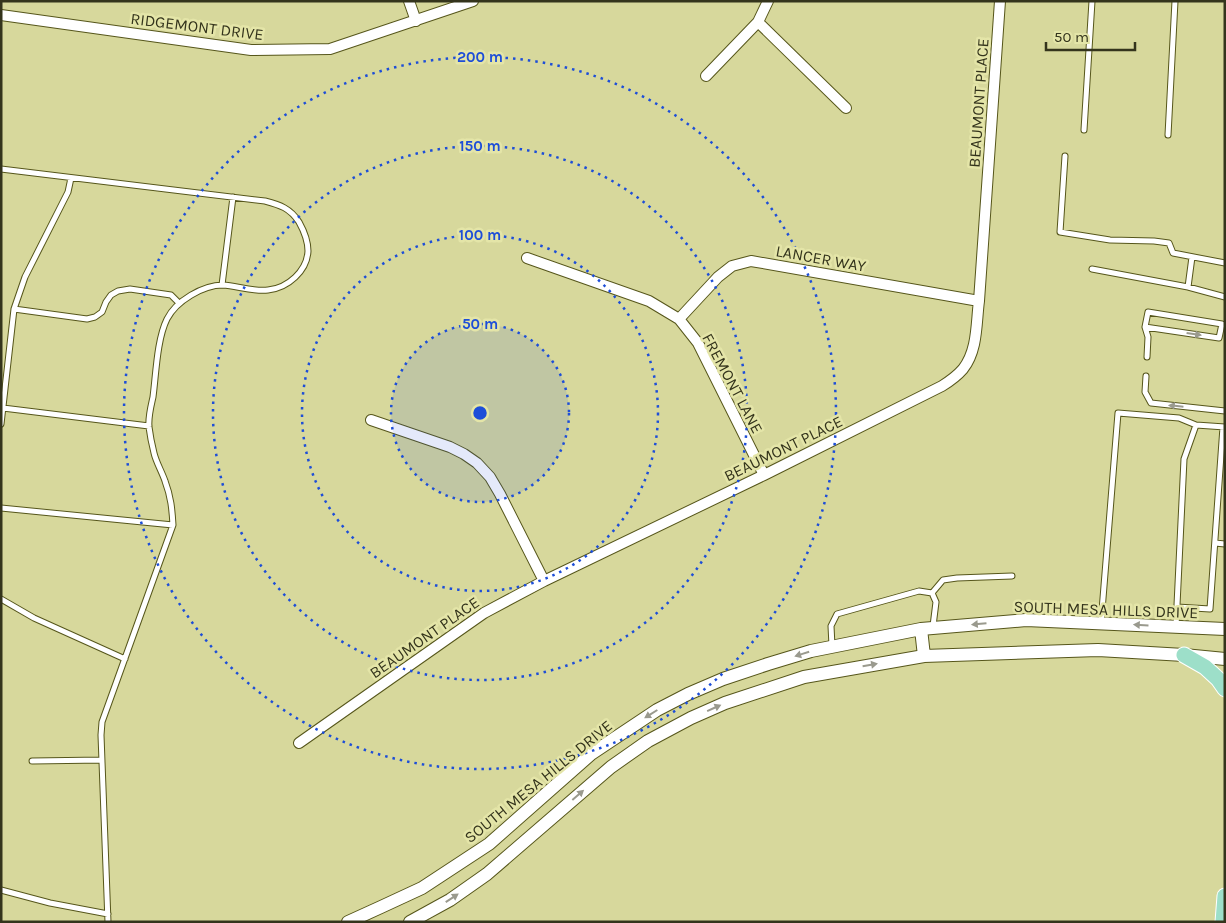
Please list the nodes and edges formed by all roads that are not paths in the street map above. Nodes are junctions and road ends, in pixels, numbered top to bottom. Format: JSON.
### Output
{"nodes":[{"id":1,"x":409,"y":1,"type":"edge"},
{"id":2,"x":473,"y":1,"type":"edge"},
{"id":3,"x":768,"y":1,"type":"edge"},
{"id":4,"x":1000,"y":1,"type":"edge"},
{"id":5,"x":1092,"y":1,"type":"edge"},
{"id":6,"x":1175,"y":1,"type":"edge"},
{"id":7,"x":1,"y":16,"type":"edge"},
{"id":8,"x":416,"y":21,"type":"junction"},
{"id":9,"x":758,"y":22,"type":"junction"},
{"id":10,"x":706,"y":76,"type":"dead end"},
{"id":11,"x":846,"y":108,"type":"dead end"},
{"id":12,"x":1084,"y":130,"type":"dead end"},
{"id":13,"x":1168,"y":135,"type":"dead end"},
{"id":14,"x":1065,"y":156,"type":"dead end"},
{"id":15,"x":1,"y":169,"type":"edge"},
{"id":16,"x":71,"y":178,"type":"junction"},
{"id":17,"x":233,"y":197,"type":"junction"},
{"id":18,"x":1192,"y":257,"type":"junction"},
{"id":19,"x":528,"y":258,"type":"dead end"},
{"id":20,"x":1225,"y":263,"type":"edge"},
{"id":21,"x":1092,"y":269,"type":"dead end"},
{"id":22,"x":222,"y":285,"type":"junction"},
{"id":23,"x":1188,"y":287,"type":"junction"},
{"id":24,"x":1225,"y":297,"type":"edge"},
{"id":25,"x":979,"y":301,"type":"junction"},
{"id":26,"x":179,"y":303,"type":"junction"},
{"id":27,"x":14,"y":309,"type":"junction"},
{"id":28,"x":679,"y":320,"type":"junction"},
{"id":29,"x":1145,"y":327,"type":"junction"},
{"id":30,"x":1222,"y":331,"type":"edge"},
{"id":31,"x":1,"y":355,"type":"edge"},
{"id":32,"x":9,"y":355,"type":"junction"},
{"id":33,"x":1147,"y":357,"type":"dead end"},
{"id":34,"x":1146,"y":376,"type":"dead end"},
{"id":35,"x":3,"y":408,"type":"junction"},
{"id":36,"x":1225,"y":411,"type":"edge"},
{"id":37,"x":371,"y":420,"type":"dead end"},
{"id":38,"x":1,"y":424,"type":"edge"},
{"id":39,"x":1196,"y":425,"type":"junction"},
{"id":40,"x":149,"y":426,"type":"junction"},
{"id":41,"x":1224,"y":427,"type":"edge"},
{"id":42,"x":764,"y":475,"type":"junction"},
{"id":43,"x":1,"y":508,"type":"edge"},
{"id":44,"x":173,"y":525,"type":"junction"},
{"id":45,"x":1215,"y":543,"type":"junction"},
{"id":46,"x":1225,"y":544,"type":"edge"},
{"id":47,"x":1012,"y":576,"type":"dead end"},
{"id":48,"x":544,"y":581,"type":"junction"},
{"id":49,"x":932,"y":593,"type":"junction"},
{"id":50,"x":1,"y":599,"type":"edge"},
{"id":51,"x":1177,"y":607,"type":"junction"},
{"id":52,"x":1101,"y":624,"type":"junction"},
{"id":53,"x":1176,"y":627,"type":"junction"},
{"id":54,"x":927,"y":629,"type":"junction"},
{"id":55,"x":1225,"y":629,"type":"edge"},
{"id":56,"x":832,"y":647,"type":"junction"},
{"id":57,"x":1184,"y":655,"type":"junction"},
{"id":58,"x":924,"y":656,"type":"junction"},
{"id":59,"x":125,"y":659,"type":"junction"},
{"id":60,"x":1225,"y":659,"type":"edge"},
{"id":61,"x":1225,"y":689,"type":"edge"},
{"id":62,"x":299,"y":743,"type":"dead end"},
{"id":63,"x":102,"y":760,"type":"junction"},
{"id":64,"x":32,"y":761,"type":"dead end"},
{"id":65,"x":1,"y":890,"type":"edge"},
{"id":66,"x":1225,"y":896,"type":"edge"},
{"id":67,"x":108,"y":914,"type":"junction"},
{"id":68,"x":108,"y":922,"type":"edge"},
{"id":69,"x":348,"y":922,"type":"edge"},
{"id":70,"x":410,"y":922,"type":"edge"},
{"id":71,"x":1223,"y":922,"type":"edge"}],
"edges":[{"from":1,"to":8,"type":"street"},
{"from":2,"to":8,"type":"street","name":"RIDGEMONT DRIVE"},
{"from":3,"to":9,"type":"street"},
{"from":4,"to":25,"type":"street","name":"BEAUMONT PLACE"},
{"from":5,"to":12,"type":"lane"},
{"from":6,"to":13,"type":"lane"},
{"from":7,"to":8,"type":"street","name":"RIDGEMONT DRIVE"},
{"from":9,"to":10,"type":"street"},
{"from":9,"to":11,"type":"street"},
{"from":14,"to":18,"type":"lane"},
{"from":15,"to":16,"type":"lane"},
{"from":16,"to":17,"type":"lane"},
{"from":16,"to":27,"type":"lane"},
{"from":17,"to":22,"type":"lane"},
{"from":17,"to":22,"type":"lane"},
{"from":18,"to":20,"type":"lane"},
{"from":18,"to":23,"type":"lane"},
{"from":19,"to":28,"type":"street","name":"FREMONT LANE"},
{"from":21,"to":23,"type":"lane"},
{"from":22,"to":26,"type":"lane"},
{"from":23,"to":24,"type":"lane"},
{"from":25,"to":28,"type":"street","name":"LANCER WAY"},
{"from":25,"to":42,"type":"street","name":"BEAUMONT PLACE"},
{"from":26,"to":27,"type":"lane"},
{"from":26,"to":40,"type":"lane"},
{"from":27,"to":32,"type":"lane"},
{"from":28,"to":42,"type":"street","name":"FREMONT LANE"},
{"from":29,"to":30,"type":"lane","one_way":true},
{"from":29,"to":30,"type":"lane"},
{"from":29,"to":33,"type":"lane"},
{"from":31,"to":32,"type":"lane"},
{"from":32,"to":35,"type":"lane"},
{"from":36,"to":34,"type":"lane","one_way":true},
{"from":35,"to":38,"type":"lane"},
{"from":35,"to":40,"type":"lane"},
{"from":37,"to":48,"type":"street"},
{"from":39,"to":41,"type":"lane"},
{"from":39,"to":51,"type":"lane"},
{"from":39,"to":52,"type":"lane"},
{"from":40,"to":44,"type":"lane"},
{"from":41,"to":45,"type":"lane"},
{"from":42,"to":48,"type":"street","name":"BEAUMONT PLACE"},
{"from":43,"to":44,"type":"lane"},
{"from":44,"to":59,"type":"lane"},
{"from":45,"to":46,"type":"lane"},
{"from":45,"to":51,"type":"lane"},
{"from":47,"to":49,"type":"lane"},
{"from":48,"to":62,"type":"street","name":"BEAUMONT PLACE"},
{"from":49,"to":54,"type":"lane"},
{"from":49,"to":56,"type":"lane"},
{"from":50,"to":59,"type":"lane"},
{"from":51,"to":53,"type":"lane"},
{"from":53,"to":52,"type":"street","name":"SOUTH MESA HILLS DRIVE","one_way":true},
{"from":52,"to":54,"type":"street","name":"SOUTH MESA HILLS DRIVE","one_way":true},
{"from":53,"to":55,"type":"street","name":"SOUTH MESA HILLS DRIVE"},
{"from":54,"to":56,"type":"street","name":"SOUTH MESA HILLS DRIVE"},
{"from":54,"to":58,"type":"street"},
{"from":56,"to":69,"type":"street","name":"SOUTH MESA HILLS DRIVE","one_way":true},
{"from":57,"to":58,"type":"street"},
{"from":57,"to":60,"type":"street"},
{"from":57,"to":61,"type":"main road"},
{"from":70,"to":58,"type":"street","one_way":true},
{"from":59,"to":63,"type":"lane"},
{"from":63,"to":64,"type":"lane"},
{"from":63,"to":67,"type":"lane"},
{"from":65,"to":67,"type":"lane"},
{"from":66,"to":71,"type":"main road"},
{"from":67,"to":68,"type":"lane"}]}
